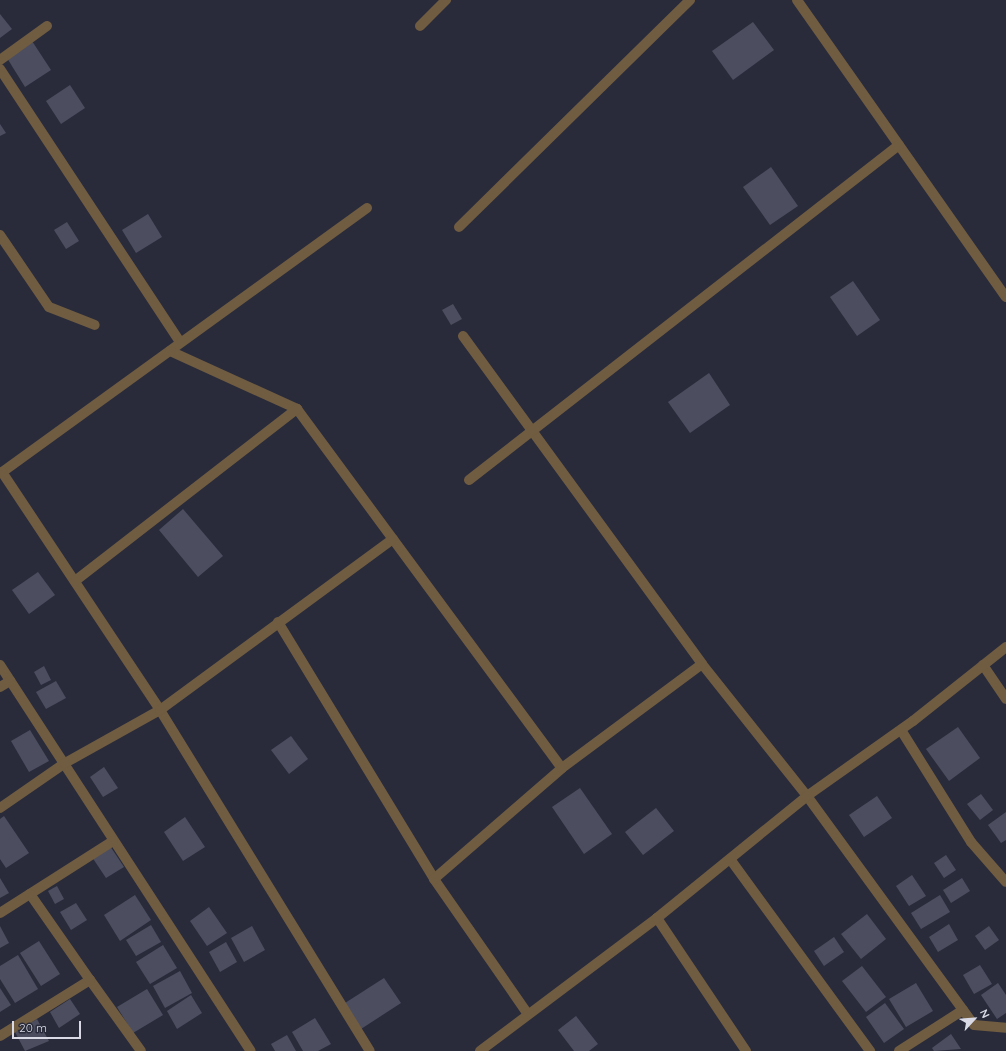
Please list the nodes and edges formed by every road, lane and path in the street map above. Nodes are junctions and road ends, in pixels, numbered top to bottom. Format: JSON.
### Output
{"nodes":[{"id":1,"x":446,"y":0,"type":"edge"},
{"id":2,"x":690,"y":0,"type":"edge"},
{"id":3,"x":797,"y":0,"type":"edge"},
{"id":4,"x":47,"y":26,"type":"dead end"},
{"id":5,"x":420,"y":26,"type":"dead end"},
{"id":6,"x":0,"y":60,"type":"edge"},
{"id":7,"x":0,"y":70,"type":"edge"},
{"id":8,"x":899,"y":145,"type":"junction"},
{"id":9,"x":366,"y":208,"type":"dead end"},
{"id":10,"x":460,"y":227,"type":"dead end"},
{"id":11,"x":0,"y":235,"type":"edge"},
{"id":12,"x":1006,"y":297,"type":"edge"},
{"id":13,"x":94,"y":325,"type":"dead end"},
{"id":14,"x":463,"y":336,"type":"dead end"},
{"id":15,"x":180,"y":342,"type":"junction"},
{"id":16,"x":170,"y":351,"type":"junction"},
{"id":17,"x":297,"y":409,"type":"junction"},
{"id":18,"x":530,"y":431,"type":"junction"},
{"id":19,"x":1,"y":471,"type":"edge"},
{"id":20,"x":468,"y":480,"type":"dead end"},
{"id":21,"x":393,"y":539,"type":"junction"},
{"id":22,"x":75,"y":581,"type":"junction"},
{"id":23,"x":278,"y":622,"type":"junction"},
{"id":24,"x":1006,"y":647,"type":"edge"},
{"id":25,"x":702,"y":664,"type":"junction"},
{"id":26,"x":0,"y":665,"type":"edge"},
{"id":27,"x":983,"y":665,"type":"junction"},
{"id":28,"x":10,"y":681,"type":"junction"},
{"id":29,"x":0,"y":687,"type":"edge"},
{"id":30,"x":1006,"y":699,"type":"edge"},
{"id":31,"x":160,"y":710,"type":"junction"},
{"id":32,"x":901,"y":730,"type":"junction"},
{"id":33,"x":65,"y":763,"type":"junction"},
{"id":34,"x":562,"y":768,"type":"junction"},
{"id":35,"x":807,"y":796,"type":"junction"},
{"id":36,"x":0,"y":808,"type":"edge"},
{"id":37,"x":113,"y":841,"type":"junction"},
{"id":38,"x":730,"y":859,"type":"junction"},
{"id":39,"x":434,"y":879,"type":"junction"},
{"id":40,"x":1006,"y":882,"type":"edge"},
{"id":41,"x":30,"y":894,"type":"junction"},
{"id":42,"x":0,"y":913,"type":"edge"},
{"id":43,"x":657,"y":918,"type":"junction"},
{"id":44,"x":90,"y":980,"type":"junction"},
{"id":45,"x":963,"y":1010,"type":"junction"},
{"id":46,"x":527,"y":1013,"type":"junction"},
{"id":47,"x":1006,"y":1028,"type":"edge"},
{"id":48,"x":0,"y":1036,"type":"edge"},
{"id":49,"x":141,"y":1051,"type":"edge"},
{"id":50,"x":251,"y":1051,"type":"edge"},
{"id":51,"x":370,"y":1051,"type":"edge"},
{"id":52,"x":480,"y":1051,"type":"edge"},
{"id":53,"x":746,"y":1051,"type":"edge"},
{"id":54,"x":870,"y":1051,"type":"edge"},
{"id":55,"x":899,"y":1051,"type":"edge"}],
"edges":[{"from":1,"to":5,"type":"street"},
{"from":2,"to":10,"type":"street"},
{"from":3,"to":8,"type":"street"},
{"from":4,"to":6,"type":"street"},
{"from":7,"to":15,"type":"street"},
{"from":8,"to":12,"type":"street"},
{"from":8,"to":18,"type":"street"},
{"from":9,"to":15,"type":"street"},
{"from":11,"to":13,"type":"street"},
{"from":14,"to":18,"type":"street"},
{"from":15,"to":16,"type":"street"},
{"from":16,"to":17,"type":"street"},
{"from":16,"to":19,"type":"street"},
{"from":17,"to":21,"type":"street"},
{"from":17,"to":22,"type":"street"},
{"from":18,"to":20,"type":"street"},
{"from":18,"to":25,"type":"street"},
{"from":19,"to":22,"type":"street"},
{"from":21,"to":23,"type":"street"},
{"from":21,"to":34,"type":"street"},
{"from":22,"to":31,"type":"street"},
{"from":23,"to":31,"type":"street"},
{"from":23,"to":39,"type":"street"},
{"from":24,"to":27,"type":"street"},
{"from":25,"to":34,"type":"street"},
{"from":25,"to":35,"type":"street"},
{"from":26,"to":28,"type":"street"},
{"from":27,"to":30,"type":"street"},
{"from":27,"to":32,"type":"street"},
{"from":28,"to":29,"type":"street"},
{"from":28,"to":33,"type":"street"},
{"from":31,"to":33,"type":"street"},
{"from":31,"to":51,"type":"street"},
{"from":32,"to":35,"type":"street"},
{"from":32,"to":40,"type":"street"},
{"from":33,"to":36,"type":"street"},
{"from":33,"to":37,"type":"street"},
{"from":34,"to":39,"type":"street"},
{"from":35,"to":38,"type":"street"},
{"from":35,"to":45,"type":"street"},
{"from":37,"to":41,"type":"street"},
{"from":37,"to":50,"type":"street"},
{"from":38,"to":43,"type":"street"},
{"from":38,"to":54,"type":"street"},
{"from":39,"to":46,"type":"street"},
{"from":41,"to":42,"type":"street"},
{"from":41,"to":44,"type":"street"},
{"from":43,"to":46,"type":"street"},
{"from":43,"to":53,"type":"street"},
{"from":44,"to":48,"type":"street"},
{"from":44,"to":49,"type":"street"},
{"from":45,"to":47,"type":"street"},
{"from":45,"to":55,"type":"street"},
{"from":46,"to":52,"type":"street"}]}
